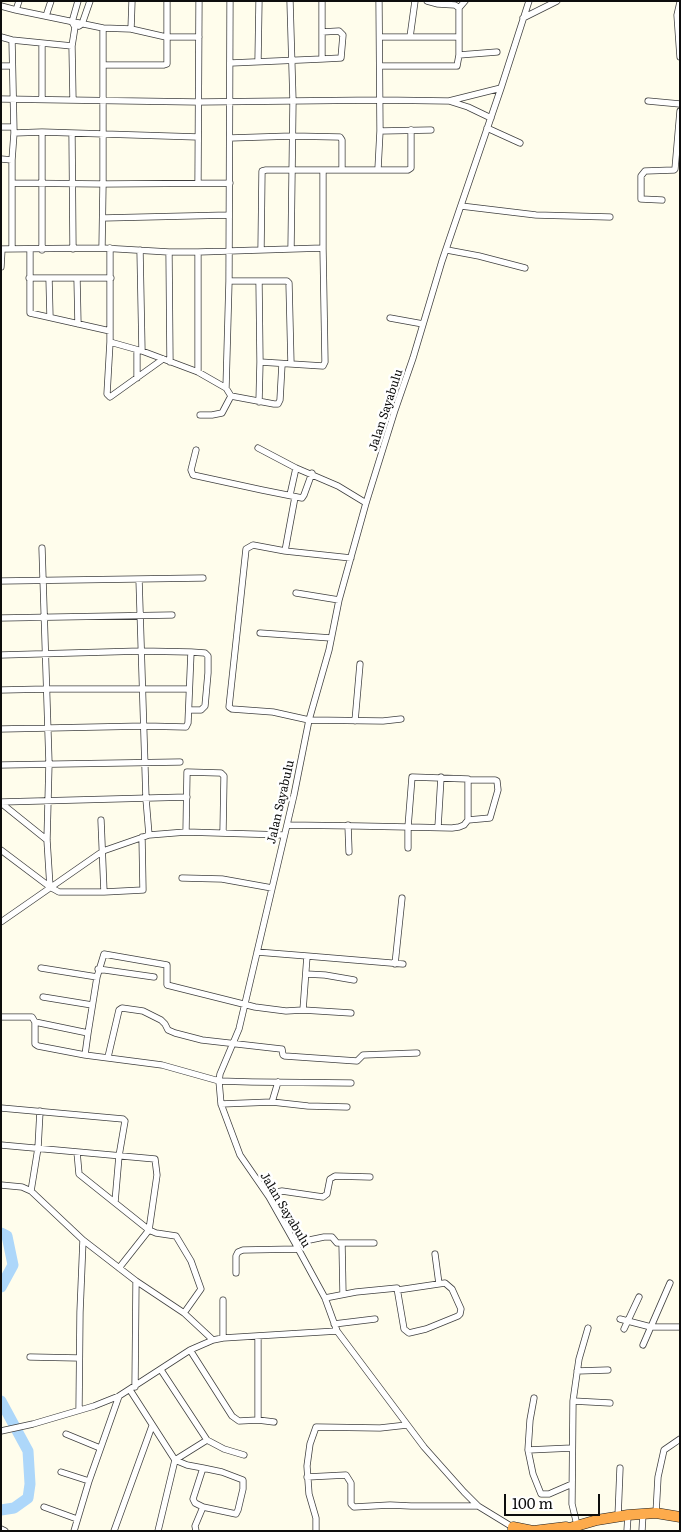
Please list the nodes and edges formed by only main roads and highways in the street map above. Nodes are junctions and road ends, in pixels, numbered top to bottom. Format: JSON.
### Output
{"nodes":[{"id":1,"x":680,"y":1517,"type":"edge"},
{"id":2,"x":568,"y":1528,"type":"edge"},
{"id":3,"x":514,"y":1530,"type":"edge"}],
"edges":[{"from":1,"to":2,"type":"highway"},
{"from":2,"to":3,"type":"highway"}]}
